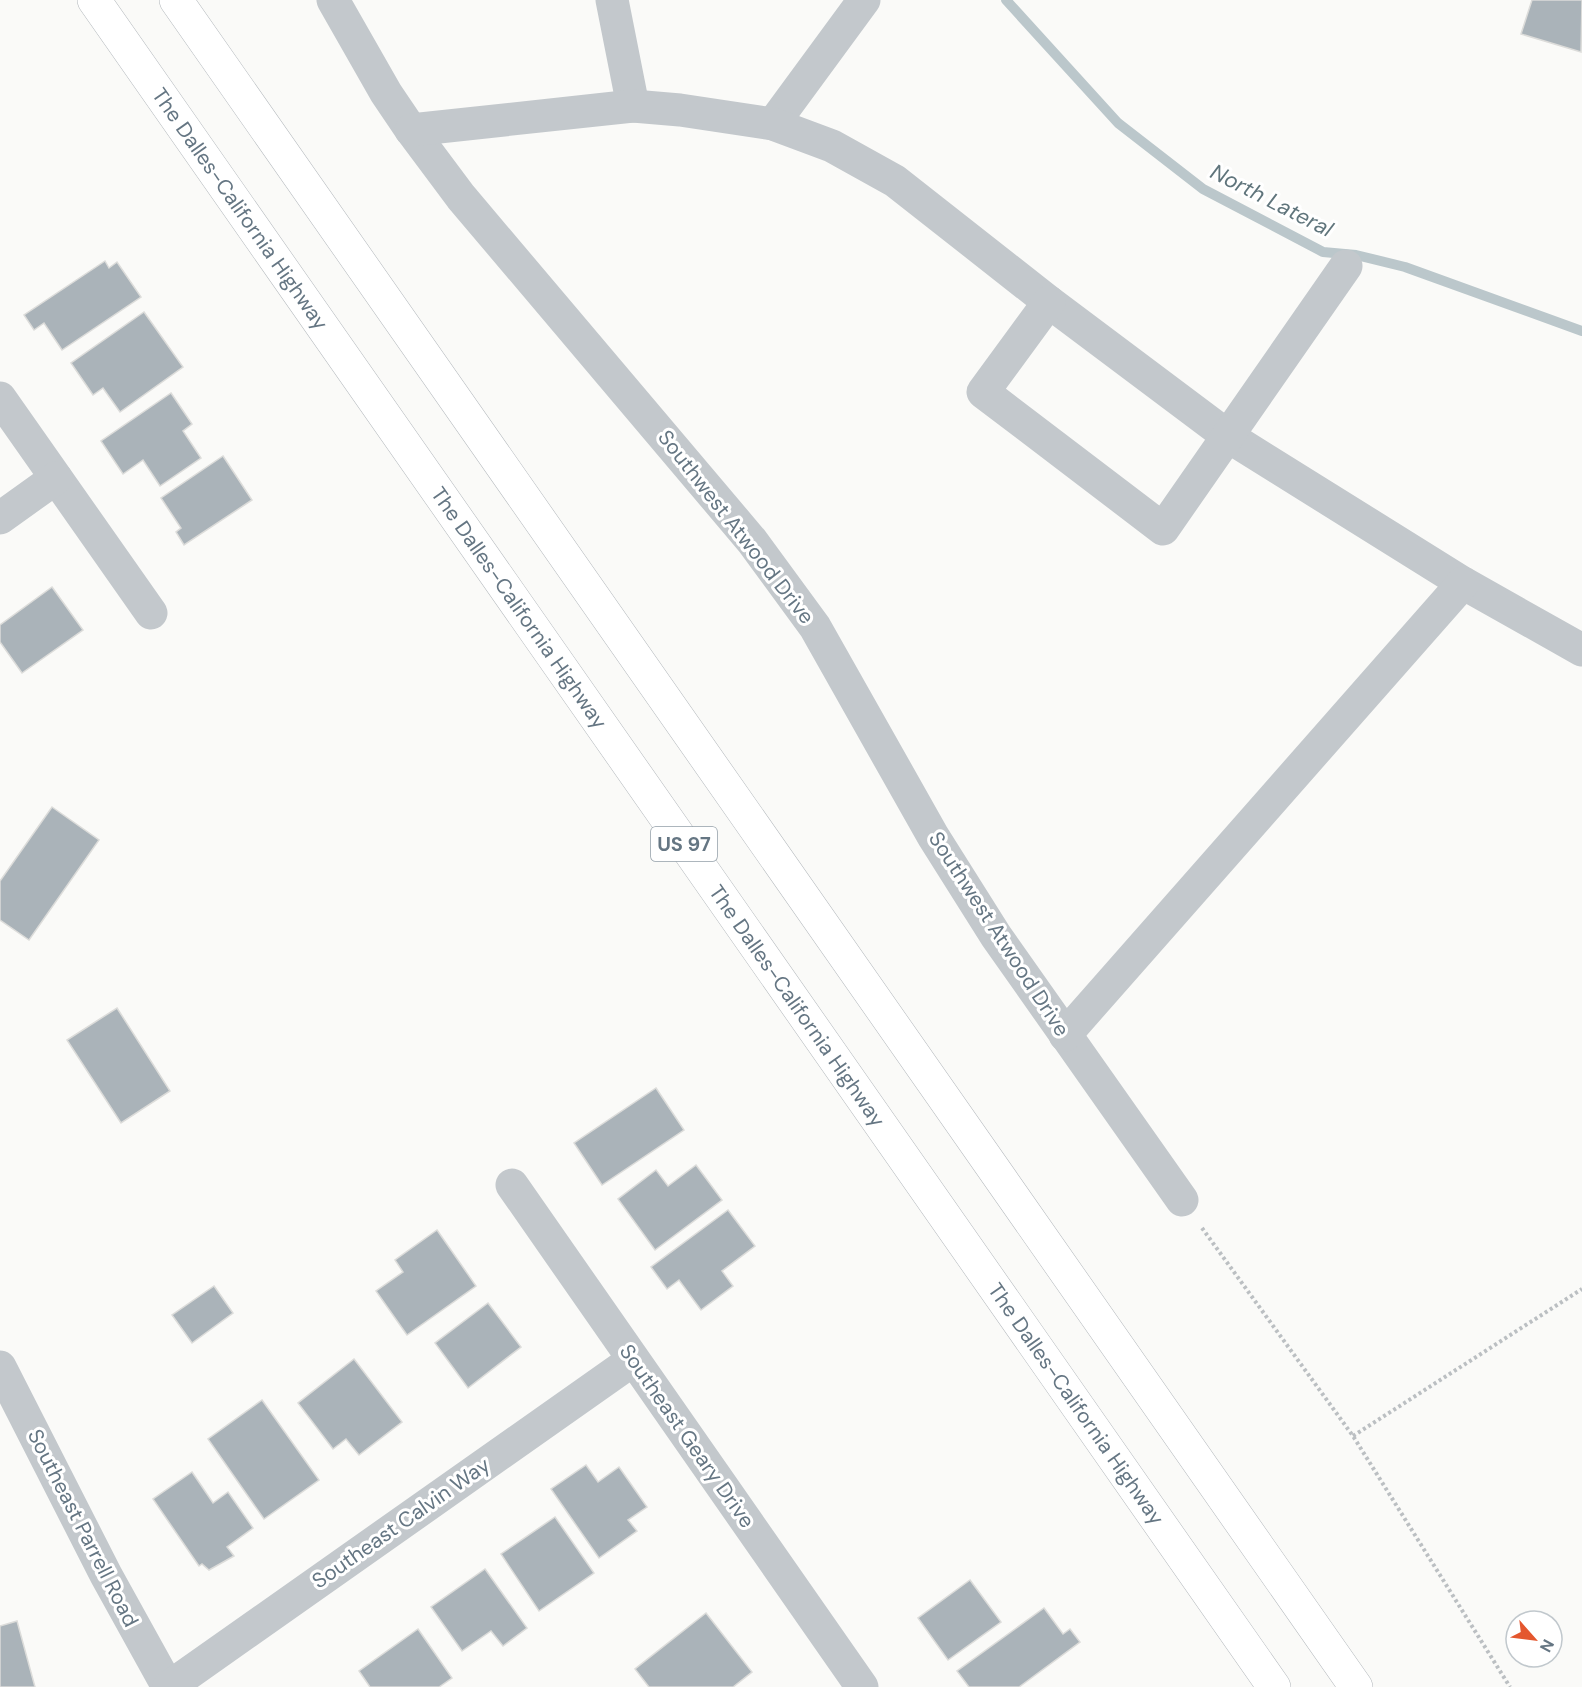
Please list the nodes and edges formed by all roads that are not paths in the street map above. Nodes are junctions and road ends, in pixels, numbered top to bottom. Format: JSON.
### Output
{"nodes":[{"id":1,"x":94,"y":0,"type":"edge"},
{"id":2,"x":176,"y":0,"type":"edge"},
{"id":3,"x":333,"y":0,"type":"edge"},
{"id":4,"x":612,"y":0,"type":"edge"},
{"id":5,"x":864,"y":0,"type":"edge"},
{"id":6,"x":633,"y":106,"type":"junction"},
{"id":7,"x":773,"y":124,"type":"junction"},
{"id":8,"x":411,"y":130,"type":"junction"},
{"id":9,"x":1346,"y":266,"type":"dead end"},
{"id":10,"x":1049,"y":302,"type":"junction"},
{"id":11,"x":0,"y":398,"type":"edge"},
{"id":12,"x":1229,"y":437,"type":"junction"},
{"id":13,"x":56,"y":478,"type":"junction"},
{"id":14,"x":0,"y":518,"type":"edge"},
{"id":15,"x":1463,"y":582,"type":"junction"},
{"id":16,"x":151,"y":613,"type":"dead end"},
{"id":17,"x":1582,"y":650,"type":"edge"},
{"id":18,"x":1065,"y":1035,"type":"junction"},
{"id":19,"x":512,"y":1185,"type":"dead end"},
{"id":20,"x":1182,"y":1200,"type":"road end"},
{"id":21,"x":633,"y":1360,"type":"junction"},
{"id":22,"x":0,"y":1367,"type":"edge"},
{"id":23,"x":1335,"y":1656,"type":"junction"},
{"id":24,"x":169,"y":1687,"type":"edge"},
{"id":25,"x":862,"y":1687,"type":"edge"},
{"id":26,"x":1274,"y":1687,"type":"edge"},
{"id":27,"x":1356,"y":1687,"type":"edge"},
{"id":28,"x":1364,"y":1687,"type":"edge"}],
"edges":[{"from":1,"to":26,"type":"highway","name":"The Dalles-California Highway","number":"US 97"},
{"from":2,"to":23,"type":"highway","number":"US 97"},
{"from":3,"to":8,"type":"street","name":"Southwest Atwood Drive"},
{"from":4,"to":6,"type":"street"},
{"from":5,"to":7,"type":"street"},
{"from":6,"to":7,"type":"street"},
{"from":6,"to":8,"type":"street"},
{"from":7,"to":10,"type":"street"},
{"from":8,"to":18,"type":"street","name":"Southwest Atwood Drive"},
{"from":9,"to":12,"type":"street"},
{"from":10,"to":12,"type":"street"},
{"from":10,"to":12,"type":"street"},
{"from":11,"to":13,"type":"street"},
{"from":12,"to":15,"type":"street"},
{"from":13,"to":14,"type":"street"},
{"from":13,"to":16,"type":"street"},
{"from":15,"to":17,"type":"street"},
{"from":15,"to":18,"type":"street"},
{"from":18,"to":20,"type":"street","name":"Southwest Atwood Drive"},
{"from":19,"to":21,"type":"street","name":"Southeast Geary Drive"},
{"from":21,"to":24,"type":"street","name":"Southeast Calvin Way"},
{"from":21,"to":25,"type":"street","name":"Southeast Geary Drive"},
{"from":22,"to":24,"type":"street","name":"Southeast Parrell Road"},
{"from":23,"to":27,"type":"highway","number":"US 97"},
{"from":23,"to":28,"type":"highway"}]}
